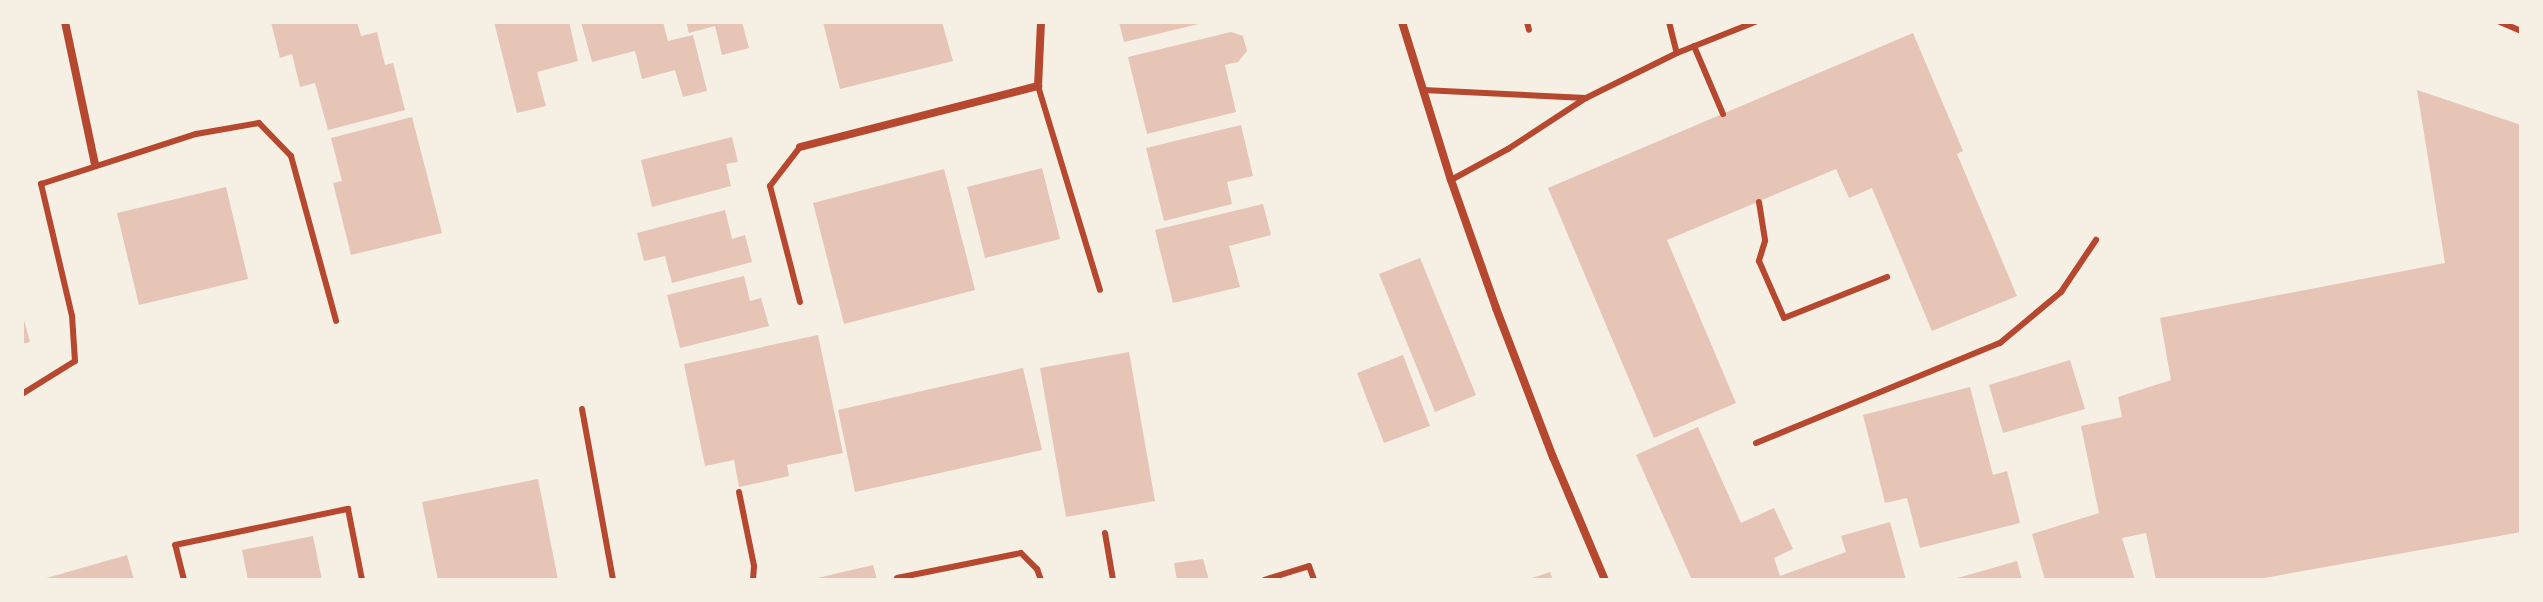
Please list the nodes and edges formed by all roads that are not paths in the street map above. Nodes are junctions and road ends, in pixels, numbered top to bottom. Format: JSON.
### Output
{"nodes":[{"id":1,"x":65,"y":22,"type":"edge"},
{"id":2,"x":1041,"y":22,"type":"edge"},
{"id":3,"x":1402,"y":22,"type":"edge"},
{"id":4,"x":1669,"y":22,"type":"edge"},
{"id":5,"x":1755,"y":22,"type":"edge"},
{"id":6,"x":2500,"y":22,"type":"edge"},
{"id":7,"x":2521,"y":31,"type":"edge"},
{"id":8,"x":1694,"y":46,"type":"junction"},
{"id":9,"x":1677,"y":53,"type":"junction"},
{"id":10,"x":1038,"y":86,"type":"junction"},
{"id":11,"x":1423,"y":90,"type":"junction"},
{"id":12,"x":1586,"y":98,"type":"junction"},
{"id":13,"x":1723,"y":114,"type":"dead end"},
{"id":14,"x":800,"y":147,"type":"joint"},
{"id":15,"x":95,"y":164,"type":"junction"},
{"id":16,"x":1451,"y":180,"type":"junction"},
{"id":17,"x":1759,"y":202,"type":"dead end"},
{"id":18,"x":2096,"y":240,"type":"dead end"},
{"id":19,"x":1887,"y":277,"type":"dead end"},
{"id":20,"x":1100,"y":290,"type":"dead end"},
{"id":21,"x":800,"y":302,"type":"dead end"},
{"id":22,"x":336,"y":321,"type":"dead end"},
{"id":23,"x":22,"y":394,"type":"edge"},
{"id":24,"x":582,"y":409,"type":"dead end"},
{"id":25,"x":1756,"y":443,"type":"dead end"},
{"id":26,"x":739,"y":492,"type":"dead end"},
{"id":27,"x":1105,"y":533,"type":"dead end"},
{"id":28,"x":897,"y":578,"type":"dead end"},
{"id":29,"x":184,"y":580,"type":"edge"},
{"id":30,"x":362,"y":580,"type":"edge"},
{"id":31,"x":613,"y":580,"type":"edge"},
{"id":32,"x":753,"y":580,"type":"edge"},
{"id":33,"x":1041,"y":580,"type":"edge"},
{"id":34,"x":1113,"y":580,"type":"edge"},
{"id":35,"x":1264,"y":580,"type":"edge"},
{"id":36,"x":1314,"y":580,"type":"edge"},
{"id":37,"x":1605,"y":580,"type":"edge"}],
"edges":[{"from":1,"to":15,"type":"street"},
{"from":2,"to":10,"type":"street"},
{"from":3,"to":11,"type":"street"},
{"from":4,"to":9,"type":"lane"},
{"from":5,"to":8,"type":"lane"},
{"from":6,"to":7,"type":"lane"},
{"from":8,"to":9,"type":"lane"},
{"from":8,"to":13,"type":"lane"},
{"from":9,"to":12,"type":"lane"},
{"from":10,"to":14,"type":"street"},
{"from":10,"to":20,"type":"lane"},
{"from":11,"to":12,"type":"lane"},
{"from":11,"to":16,"type":"street"},
{"from":12,"to":16,"type":"lane"},
{"from":14,"to":21,"type":"lane"},
{"from":15,"to":22,"type":"lane"},
{"from":15,"to":23,"type":"lane"},
{"from":16,"to":37,"type":"street"},
{"from":17,"to":19,"type":"lane"},
{"from":18,"to":25,"type":"lane"},
{"from":24,"to":31,"type":"lane"},
{"from":26,"to":32,"type":"lane"},
{"from":27,"to":34,"type":"lane"},
{"from":28,"to":33,"type":"lane"},
{"from":29,"to":30,"type":"lane"},
{"from":35,"to":36,"type":"lane"}]}
